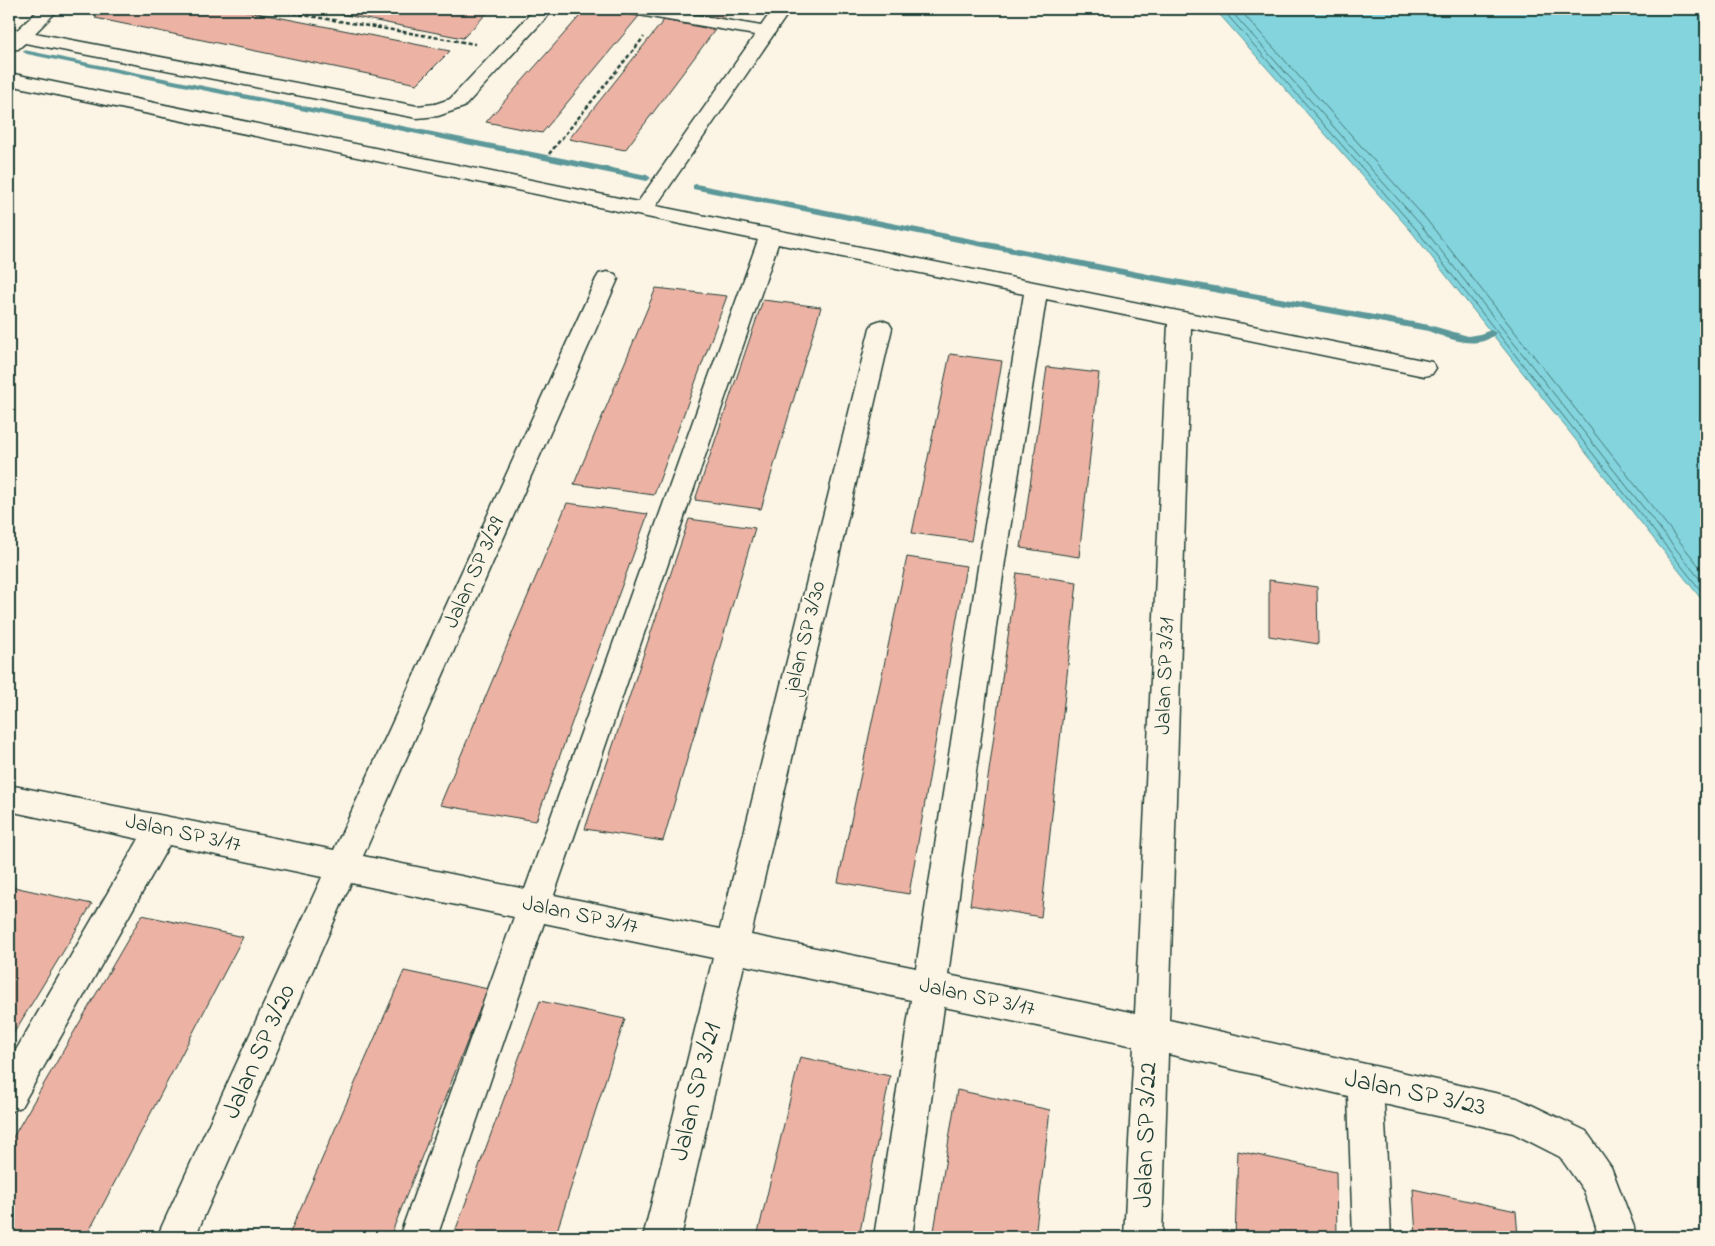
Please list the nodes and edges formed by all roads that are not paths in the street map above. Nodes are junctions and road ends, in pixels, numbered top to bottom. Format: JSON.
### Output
{"nodes":[{"id":1,"x":50,"y":9,"type":"edge"},
{"id":2,"x":545,"y":9,"type":"edge"},
{"id":3,"x":633,"y":9,"type":"edge"},
{"id":4,"x":782,"y":9,"type":"edge"},
{"id":5,"x":766,"y":32,"type":"junction"},
{"id":6,"x":13,"y":39,"type":"edge"},
{"id":7,"x":9,"y":79,"type":"edge"},
{"id":8,"x":643,"y":210,"type":"junction"},
{"id":9,"x":770,"y":236,"type":"junction"},
{"id":10,"x":607,"y":280,"type":"dead end"},
{"id":11,"x":1036,"y":290,"type":"junction"},
{"id":12,"x":1180,"y":318,"type":"junction"},
{"id":13,"x":881,"y":328,"type":"dead end"},
{"id":14,"x":1424,"y":368,"type":"dead end"},
{"id":15,"x":9,"y":798,"type":"edge"},
{"id":16,"x":161,"y":830,"type":"junction"},
{"id":17,"x":343,"y":867,"type":"junction"},
{"id":18,"x":534,"y":907,"type":"junction"},
{"id":19,"x":732,"y":947,"type":"junction"},
{"id":20,"x":930,"y":988,"type":"junction"},
{"id":21,"x":1151,"y":1033,"type":"junction"},
{"id":22,"x":1364,"y":1083,"type":"junction"},
{"id":23,"x":9,"y":1095,"type":"edge"},
{"id":24,"x":176,"y":1237,"type":"edge"},
{"id":25,"x":418,"y":1237,"type":"edge"},
{"id":26,"x":662,"y":1237,"type":"edge"},
{"id":27,"x":893,"y":1237,"type":"edge"},
{"id":28,"x":1142,"y":1237,"type":"edge"},
{"id":29,"x":1372,"y":1237,"type":"edge"},
{"id":30,"x":1616,"y":1237,"type":"edge"}],
"edges":[{"from":1,"to":6,"type":"street"},
{"from":2,"to":6,"type":"street"},
{"from":3,"to":5,"type":"street"},
{"from":4,"to":5,"type":"street"},
{"from":5,"to":8,"type":"street"},
{"from":7,"to":8,"type":"street"},
{"from":8,"to":9,"type":"street"},
{"from":9,"to":11,"type":"street"},
{"from":9,"to":18,"type":"street"},
{"from":10,"to":17,"type":"street","name":"Jalan SP 3/29"},
{"from":11,"to":12,"type":"street"},
{"from":11,"to":20,"type":"street"},
{"from":12,"to":14,"type":"street"},
{"from":12,"to":21,"type":"street","name":"Jalan SP 3/31"},
{"from":13,"to":19,"type":"street","name":"jalan SP 3/30"},
{"from":15,"to":16,"type":"street","name":"Jalan SP 3/17"},
{"from":16,"to":17,"type":"street","name":"Jalan SP 3/17"},
{"from":16,"to":23,"type":"street"},
{"from":17,"to":18,"type":"street","name":"Jalan SP 3/17"},
{"from":17,"to":24,"type":"street","name":"Jalan SP 3/20"},
{"from":18,"to":19,"type":"street","name":"Jalan SP 3/17"},
{"from":18,"to":25,"type":"street"},
{"from":19,"to":20,"type":"street","name":"Jalan SP 3/17"},
{"from":19,"to":26,"type":"street","name":"Jalan SP 3/21"},
{"from":20,"to":21,"type":"street","name":"Jalan SP 3/17"},
{"from":20,"to":27,"type":"street"},
{"from":21,"to":22,"type":"street","name":"Jalan SP 3/23"},
{"from":21,"to":28,"type":"street","name":"Jalan SP 3/22"},
{"from":22,"to":29,"type":"street"},
{"from":22,"to":30,"type":"street","name":"Jalan SP 3/23"}]}
